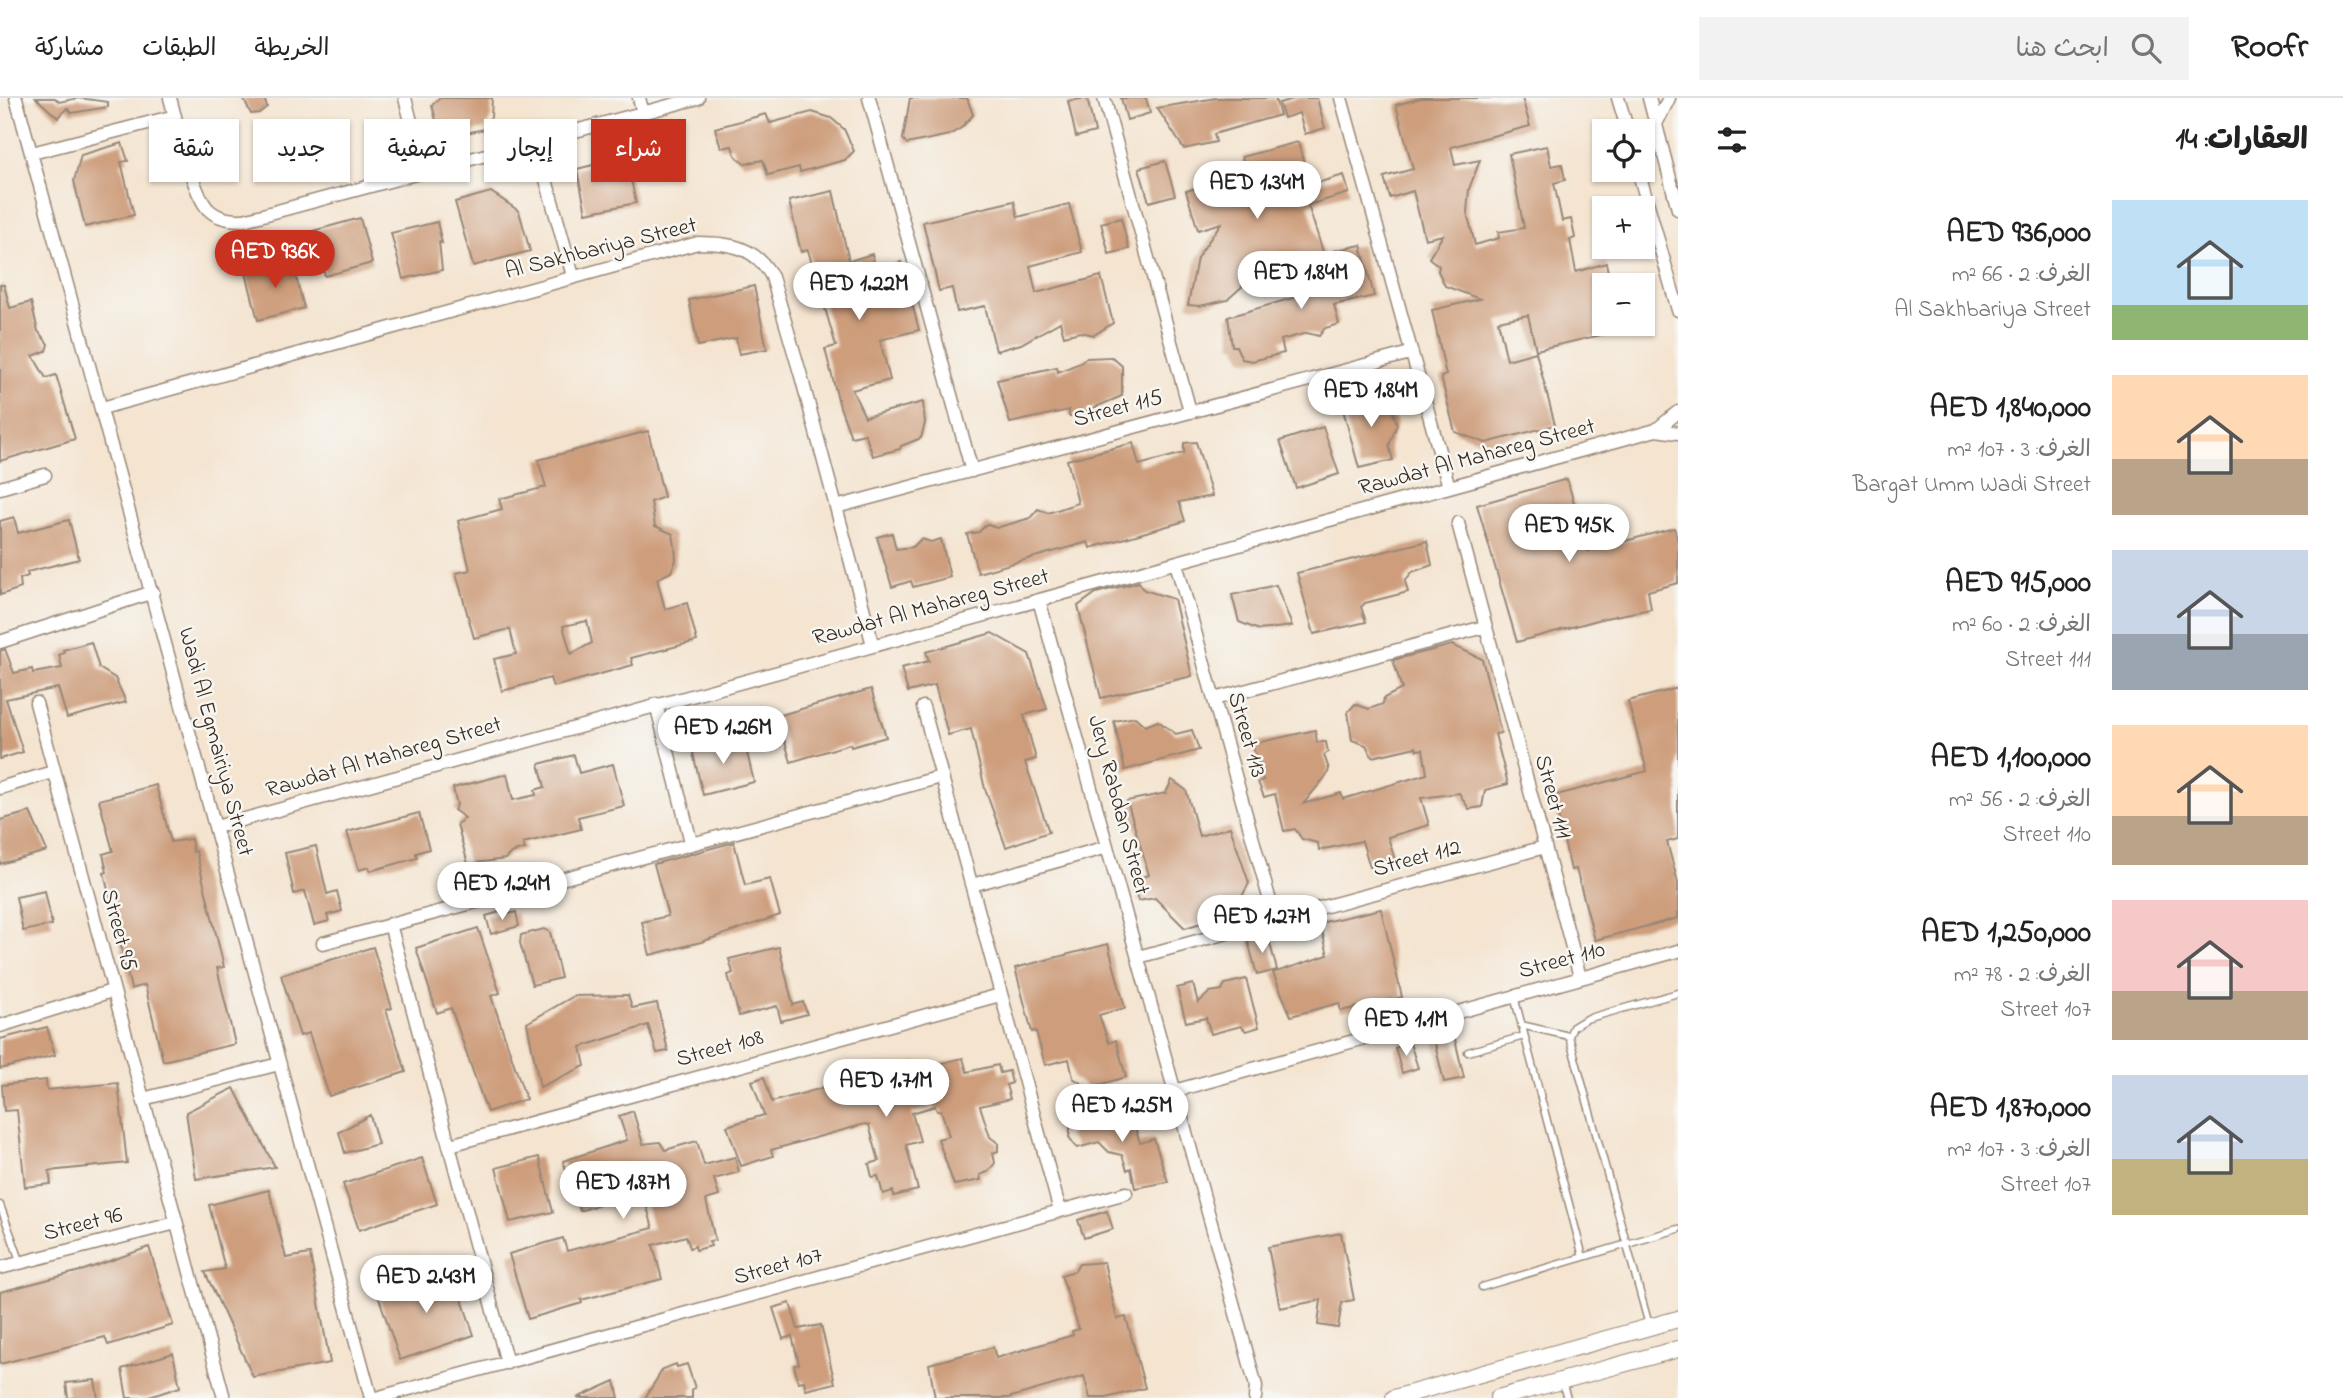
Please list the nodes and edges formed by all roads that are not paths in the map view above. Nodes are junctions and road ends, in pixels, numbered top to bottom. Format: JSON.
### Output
{"nodes":[{"id":1,"x":16,"y":98,"type":"edge"},
{"id":2,"x":170,"y":98,"type":"edge"},
{"id":3,"x":405,"y":98,"type":"edge"},
{"id":4,"x":639,"y":98,"type":"edge"},
{"id":5,"x":698,"y":98,"type":"edge"},
{"id":6,"x":869,"y":98,"type":"edge"},
{"id":7,"x":1104,"y":98,"type":"edge"},
{"id":8,"x":1340,"y":98,"type":"edge"},
{"id":9,"x":1618,"y":98,"type":"edge"},
{"id":10,"x":1648,"y":98,"type":"edge"},
{"id":11,"x":1669,"y":98,"type":"edge"},
{"id":12,"x":643,"y":113,"type":"junction"},
{"id":13,"x":175,"y":116,"type":"junction"},
{"id":14,"x":410,"y":119,"type":"edge"},
{"id":15,"x":1624,"y":119,"type":"edge"},
{"id":16,"x":1656,"y":124,"type":"junction"},
{"id":17,"x":577,"y":132,"type":"edge"},
{"id":18,"x":32,"y":153,"type":"junction"},
{"id":19,"x":386,"y":182,"type":"edge"},
{"id":20,"x":547,"y":182,"type":"edge"},
{"id":21,"x":1641,"y":182,"type":"edge"},
{"id":22,"x":1678,"y":209,"type":"edge"},
{"id":23,"x":573,"y":276,"type":"junction"},
{"id":24,"x":1678,"y":310,"type":"edge"},
{"id":25,"x":1410,"y":353,"type":"junction"},
{"id":26,"x":102,"y":408,"type":"junction"},
{"id":27,"x":1190,"y":411,"type":"junction"},
{"id":28,"x":1678,"y":412,"type":"edge"},
{"id":29,"x":1656,"y":430,"type":"junction"},
{"id":30,"x":1678,"y":433,"type":"edge"},
{"id":31,"x":972,"y":471,"type":"junction"},
{"id":32,"x":45,"y":475,"type":"dead end"},
{"id":33,"x":1449,"y":487,"type":"junction"},
{"id":34,"x":0,"y":488,"type":"edge"},
{"id":35,"x":836,"y":508,"type":"junction"},
{"id":36,"x":1458,"y":523,"type":"dead end"},
{"id":37,"x":1176,"y":563,"type":"junction"},
{"id":38,"x":153,"y":592,"type":"junction"},
{"id":39,"x":1039,"y":600,"type":"junction"},
{"id":40,"x":1484,"y":627,"type":"junction"},
{"id":41,"x":0,"y":642,"type":"edge"},
{"id":42,"x":873,"y":645,"type":"junction"},
{"id":43,"x":1214,"y":699,"type":"junction"},
{"id":44,"x":36,"y":703,"type":"dead end"},
{"id":45,"x":656,"y":704,"type":"junction"},
{"id":46,"x":923,"y":707,"type":"dead end"},
{"id":47,"x":53,"y":772,"type":"junction"},
{"id":48,"x":941,"y":777,"type":"junction"},
{"id":49,"x":0,"y":788,"type":"edge"},
{"id":50,"x":216,"y":827,"type":"junction"},
{"id":51,"x":691,"y":842,"type":"junction"},
{"id":52,"x":1107,"y":847,"type":"junction"},
{"id":53,"x":1545,"y":847,"type":"junction"},
{"id":54,"x":972,"y":885,"type":"junction"},
{"id":55,"x":1275,"y":919,"type":"junction"},
{"id":56,"x":390,"y":923,"type":"junction"},
{"id":57,"x":323,"y":943,"type":"dead end"},
{"id":58,"x":1678,"y":951,"type":"edge"},
{"id":59,"x":1138,"y":957,"type":"junction"},
{"id":60,"x":1580,"y":977,"type":"junction"},
{"id":61,"x":112,"y":991,"type":"junction"},
{"id":62,"x":1678,"y":993,"type":"edge"},
{"id":63,"x":1000,"y":995,"type":"junction"},
{"id":64,"x":1514,"y":996,"type":"junction"},
{"id":65,"x":1521,"y":1025,"type":"junction"},
{"id":66,"x":0,"y":1026,"type":"edge"},
{"id":67,"x":1524,"y":1035,"type":"junction"},
{"id":68,"x":1569,"y":1036,"type":"junction"},
{"id":69,"x":1468,"y":1052,"type":"dead end"},
{"id":70,"x":279,"y":1064,"type":"junction"},
{"id":71,"x":1174,"y":1091,"type":"junction"},
{"id":72,"x":143,"y":1100,"type":"junction"},
{"id":73,"x":450,"y":1145,"type":"junction"},
{"id":74,"x":1126,"y":1193,"type":"dead end"},
{"id":75,"x":0,"y":1205,"type":"edge"},
{"id":76,"x":1060,"y":1211,"type":"junction"},
{"id":77,"x":176,"y":1223,"type":"junction"},
{"id":78,"x":1678,"y":1230,"type":"edge"},
{"id":79,"x":1625,"y":1245,"type":"junction"},
{"id":80,"x":1583,"y":1257,"type":"junction"},
{"id":81,"x":21,"y":1263,"type":"junction"},
{"id":82,"x":0,"y":1268,"type":"edge"},
{"id":83,"x":1482,"y":1287,"type":"dead end"},
{"id":84,"x":1678,"y":1319,"type":"edge"},
{"id":85,"x":1650,"y":1327,"type":"junction"},
{"id":86,"x":1678,"y":1349,"type":"edge"},
{"id":87,"x":507,"y":1363,"type":"junction"},
{"id":88,"x":1561,"y":1381,"type":"junction"},
{"id":89,"x":1256,"y":1392,"type":"edge"},
{"id":90,"x":224,"y":1398,"type":"edge"},
{"id":91,"x":374,"y":1398,"type":"edge"},
{"id":92,"x":1268,"y":1398,"type":"edge"},
{"id":93,"x":1394,"y":1398,"type":"edge"},
{"id":94,"x":1498,"y":1398,"type":"edge"},
{"id":95,"x":1567,"y":1398,"type":"edge"}],
"edges":[{"from":1,"to":18,"type":"street","name":"Wadi Al Egmairiya Street"},
{"from":2,"to":13,"type":"street"},
{"from":3,"to":14,"type":"street"},
{"from":4,"to":12,"type":"street"},
{"from":5,"to":12,"type":"street"},
{"from":6,"to":31,"type":"street"},
{"from":7,"to":27,"type":"street"},
{"from":8,"to":25,"type":"street"},
{"from":9,"to":15,"type":"street"},
{"from":10,"to":16,"type":"street"},
{"from":11,"to":16,"type":"street"},
{"from":12,"to":17,"type":"street"},
{"from":13,"to":18,"type":"street"},
{"from":13,"to":19,"type":"street"},
{"from":16,"to":22,"type":"street"},
{"from":18,"to":26,"type":"street","name":"Wadi Al Egmairiya Street"},
{"from":20,"to":23,"type":"street"},
{"from":21,"to":24,"type":"street"},
{"from":23,"to":26,"type":"street","name":"Al Sakhbariya Street"},
{"from":23,"to":35,"type":"street","name":"Al Sakhbariya Street"},
{"from":25,"to":27,"type":"street","name":"Street 115"},
{"from":25,"to":33,"type":"street"},
{"from":26,"to":38,"type":"street","name":"Wadi Al Egmairiya Street"},
{"from":27,"to":31,"type":"street","name":"Street 115"},
{"from":28,"to":29,"type":"street","name":"Rawdat Al Mahareg Street"},
{"from":29,"to":30,"type":"street","name":"Rawdat Al Mahareg Street"},
{"from":29,"to":33,"type":"street","name":"Rawdat Al Mahareg Street"},
{"from":31,"to":35,"type":"street","name":"Street 115"},
{"from":32,"to":34,"type":"street"},
{"from":33,"to":37,"type":"street","name":"Rawdat Al Mahareg Street"},
{"from":35,"to":42,"type":"street","name":"Al Sakhbariya Street"},
{"from":36,"to":40,"type":"street","name":"Street 111"},
{"from":37,"to":39,"type":"street","name":"Rawdat Al Mahareg Street"},
{"from":37,"to":43,"type":"street","name":"Street 113"},
{"from":38,"to":41,"type":"street"},
{"from":38,"to":50,"type":"street","name":"Wadi Al Egmairiya Street"},
{"from":39,"to":42,"type":"street","name":"Rawdat Al Mahareg Street"},
{"from":39,"to":52,"type":"street","name":"Jery Rabdan Street"},
{"from":40,"to":43,"type":"street"},
{"from":40,"to":53,"type":"street","name":"Street 111"},
{"from":42,"to":45,"type":"street","name":"Rawdat Al Mahareg Street"},
{"from":43,"to":55,"type":"street","name":"Street 113"},
{"from":44,"to":47,"type":"street","name":"Street 95"},
{"from":45,"to":50,"type":"street","name":"Rawdat Al Mahareg Street"},
{"from":45,"to":51,"type":"street"},
{"from":46,"to":48,"type":"street"},
{"from":47,"to":49,"type":"street"},
{"from":47,"to":61,"type":"street","name":"Street 95"},
{"from":48,"to":51,"type":"street"},
{"from":48,"to":54,"type":"street"},
{"from":50,"to":70,"type":"street","name":"Wadi Al Egmairiya Street"},
{"from":51,"to":56,"type":"street"},
{"from":52,"to":54,"type":"street"},
{"from":52,"to":59,"type":"street","name":"Jery Rabdan Street"},
{"from":53,"to":55,"type":"street","name":"Street 112"},
{"from":53,"to":60,"type":"street","name":"Street 111"},
{"from":54,"to":63,"type":"street"},
{"from":55,"to":59,"type":"street","name":"Street 112"},
{"from":56,"to":57,"type":"street"},
{"from":56,"to":73,"type":"street"},
{"from":58,"to":60,"type":"street","name":"Street 110"},
{"from":59,"to":71,"type":"street","name":"Jery Rabdan Street"},
{"from":60,"to":64,"type":"street","name":"Street 110"},
{"from":61,"to":66,"type":"street"},
{"from":61,"to":72,"type":"street","name":"Street 95"},
{"from":62,"to":68,"type":"lane"},
{"from":63,"to":73,"type":"street","name":"Street 108"},
{"from":63,"to":76,"type":"street"},
{"from":64,"to":65,"type":"lane"},
{"from":64,"to":71,"type":"street","name":"Street 110"},
{"from":65,"to":67,"type":"lane"},
{"from":65,"to":68,"type":"lane"},
{"from":67,"to":69,"type":"lane"},
{"from":67,"to":80,"type":"lane"},
{"from":68,"to":79,"type":"lane"},
{"from":70,"to":72,"type":"street"},
{"from":70,"to":91,"type":"street","name":"Wadi Al Egmairiya Street"},
{"from":71,"to":89,"type":"street","name":"Jery Rabdan Street"},
{"from":72,"to":77,"type":"street","name":"Street 95"},
{"from":73,"to":87,"type":"street"},
{"from":74,"to":76,"type":"street","name":"Street 107"},
{"from":75,"to":81,"type":"lane"},
{"from":76,"to":87,"type":"street","name":"Street 107"},
{"from":77,"to":81,"type":"street","name":"Street 96"},
{"from":77,"to":90,"type":"street","name":"Street 95"},
{"from":78,"to":79,"type":"lane"},
{"from":79,"to":80,"type":"lane"},
{"from":79,"to":85,"type":"lane"},
{"from":80,"to":83,"type":"lane"},
{"from":81,"to":82,"type":"street","name":"Street 96"},
{"from":84,"to":85,"type":"street"},
{"from":85,"to":93,"type":"street"},
{"from":86,"to":88,"type":"street"},
{"from":87,"to":91,"type":"street","name":"Street 107"},
{"from":88,"to":94,"type":"street"},
{"from":88,"to":95,"type":"lane"},
{"from":89,"to":92,"type":"street","name":"Jery Rabdan Street"}]}
